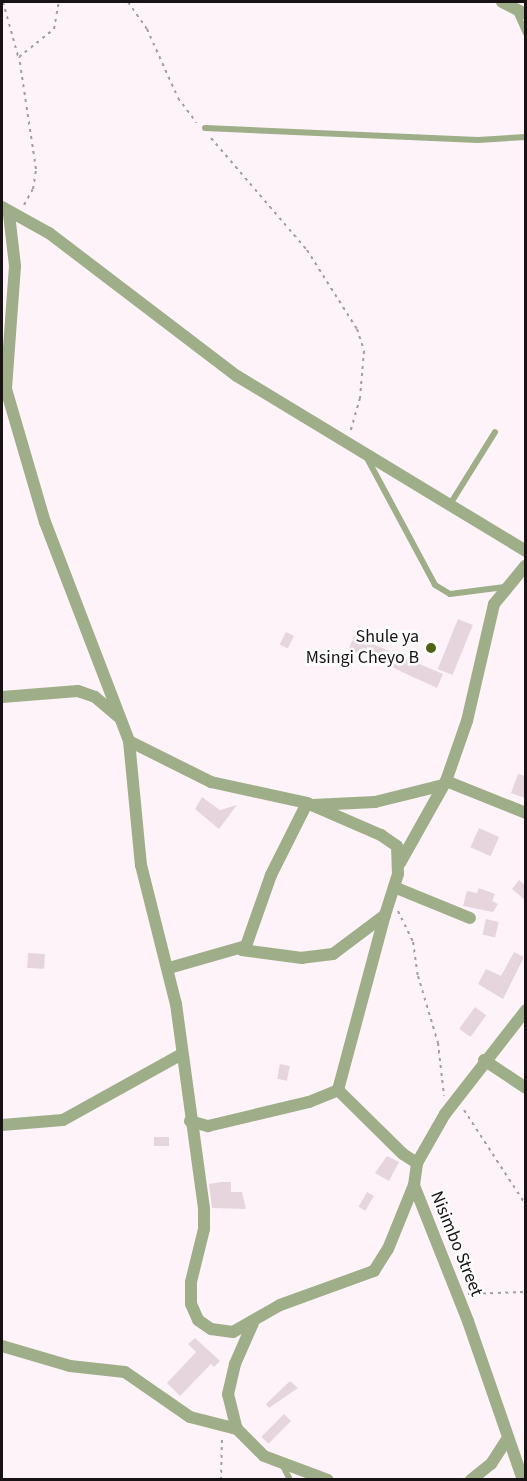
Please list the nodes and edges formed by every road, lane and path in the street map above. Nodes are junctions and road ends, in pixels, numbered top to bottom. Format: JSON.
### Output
{"nodes":[{"id":1,"x":3,"y":2,"type":"edge"},
{"id":2,"x":59,"y":2,"type":"edge"},
{"id":3,"x":128,"y":2,"type":"edge"},
{"id":4,"x":516,"y":6,"type":"edge"},
{"id":5,"x":525,"y":33,"type":"edge"},
{"id":6,"x":19,"y":57,"type":"junction"},
{"id":7,"x":205,"y":128,"type":"junction"},
{"id":8,"x":525,"y":137,"type":"edge"},
{"id":9,"x":9,"y":212,"type":"edge"},
{"id":10,"x":495,"y":432,"type":"dead end"},
{"id":11,"x":348,"y":446,"type":"junction"},
{"id":12,"x":366,"y":457,"type":"junction"},
{"id":13,"x":448,"y":507,"type":"junction"},
{"id":14,"x":524,"y":548,"type":"edge"},
{"id":15,"x":525,"y":565,"type":"edge"},
{"id":16,"x":506,"y":587,"type":"junction"},
{"id":17,"x":2,"y":697,"type":"edge"},
{"id":18,"x":121,"y":720,"type":"junction"},
{"id":19,"x":129,"y":741,"type":"junction"},
{"id":20,"x":445,"y":783,"type":"junction"},
{"id":21,"x":309,"y":804,"type":"junction"},
{"id":22,"x":525,"y":813,"type":"edge"},
{"id":23,"x":400,"y":863,"type":"junction"},
{"id":24,"x":392,"y":894,"type":"junction"},
{"id":25,"x":385,"y":915,"type":"junction"},
{"id":26,"x":470,"y":918,"type":"dead end"},
{"id":27,"x":242,"y":950,"type":"junction"},
{"id":28,"x":168,"y":968,"type":"junction"},
{"id":29,"x":525,"y":1010,"type":"edge"},
{"id":30,"x":182,"y":1054,"type":"junction"},
{"id":31,"x":484,"y":1060,"type":"junction"},
{"id":32,"x":525,"y":1088,"type":"edge"},
{"id":33,"x":338,"y":1090,"type":"junction"},
{"id":34,"x":457,"y":1098,"type":"junction"},
{"id":35,"x":446,"y":1114,"type":"junction"},
{"id":36,"x":190,"y":1121,"type":"junction"},
{"id":37,"x":2,"y":1125,"type":"edge"},
{"id":38,"x":417,"y":1163,"type":"junction"},
{"id":39,"x":414,"y":1185,"type":"junction"},
{"id":40,"x":525,"y":1205,"type":"edge"},
{"id":41,"x":525,"y":1292,"type":"edge"},
{"id":42,"x":456,"y":1294,"type":"junction"},
{"id":43,"x":253,"y":1323,"type":"junction"},
{"id":44,"x":2,"y":1346,"type":"edge"},
{"id":45,"x":222,"y":1425,"type":"junction"},
{"id":46,"x":237,"y":1429,"type":"junction"},
{"id":47,"x":507,"y":1439,"type":"junction"},
{"id":48,"x":282,"y":1464,"type":"junction"},
{"id":49,"x":221,"y":1479,"type":"edge"},
{"id":50,"x":290,"y":1479,"type":"edge"},
{"id":51,"x":328,"y":1479,"type":"edge"},
{"id":52,"x":471,"y":1479,"type":"edge"},
{"id":53,"x":523,"y":1479,"type":"edge"}],
"edges":[{"from":1,"to":6,"type":"path"},
{"from":2,"to":6,"type":"path"},
{"from":3,"to":7,"type":"path"},
{"from":4,"to":5,"type":"lane"},
{"from":6,"to":9,"type":"path"},
{"from":7,"to":8,"type":"lane"},
{"from":7,"to":11,"type":"path"},
{"from":9,"to":11,"type":"street"},
{"from":9,"to":18,"type":"street"},
{"from":10,"to":13,"type":"lane"},
{"from":11,"to":12,"type":"street"},
{"from":12,"to":13,"type":"street"},
{"from":12,"to":16,"type":"lane"},
{"from":13,"to":14,"type":"street"},
{"from":15,"to":16,"type":"street"},
{"from":16,"to":20,"type":"street"},
{"from":17,"to":18,"type":"street"},
{"from":18,"to":19,"type":"street"},
{"from":19,"to":21,"type":"street"},
{"from":19,"to":28,"type":"street"},
{"from":20,"to":21,"type":"street"},
{"from":20,"to":22,"type":"street"},
{"from":20,"to":23,"type":"street"},
{"from":21,"to":23,"type":"street"},
{"from":21,"to":27,"type":"street"},
{"from":23,"to":24,"type":"street"},
{"from":24,"to":25,"type":"street"},
{"from":24,"to":26,"type":"street"},
{"from":24,"to":35,"type":"path"},
{"from":25,"to":27,"type":"street"},
{"from":25,"to":33,"type":"street"},
{"from":27,"to":28,"type":"street"},
{"from":28,"to":30,"type":"street"},
{"from":29,"to":31,"type":"street","name":"Nisimbo Street"},
{"from":30,"to":36,"type":"street"},
{"from":30,"to":37,"type":"street"},
{"from":31,"to":32,"type":"street"},
{"from":31,"to":34,"type":"street","name":"Nisimbo Street"},
{"from":33,"to":36,"type":"street"},
{"from":33,"to":38,"type":"street"},
{"from":34,"to":35,"type":"street","name":"Nisimbo Street"},
{"from":34,"to":40,"type":"path"},
{"from":35,"to":38,"type":"street","name":"Nisimbo Street"},
{"from":36,"to":43,"type":"street"},
{"from":38,"to":39,"type":"street","name":"Nisimbo Street"},
{"from":39,"to":42,"type":"street","name":"Nisimbo Street"},
{"from":39,"to":43,"type":"street"},
{"from":41,"to":42,"type":"path"},
{"from":42,"to":47,"type":"street","name":"Nisimbo Street"},
{"from":43,"to":46,"type":"street"},
{"from":44,"to":45,"type":"street"},
{"from":45,"to":46,"type":"street"},
{"from":45,"to":49,"type":"path"},
{"from":46,"to":48,"type":"street"},
{"from":47,"to":52,"type":"street"},
{"from":47,"to":53,"type":"street","name":"Nisimbo Street"},
{"from":48,"to":50,"type":"lane"},
{"from":48,"to":51,"type":"street"}]}
